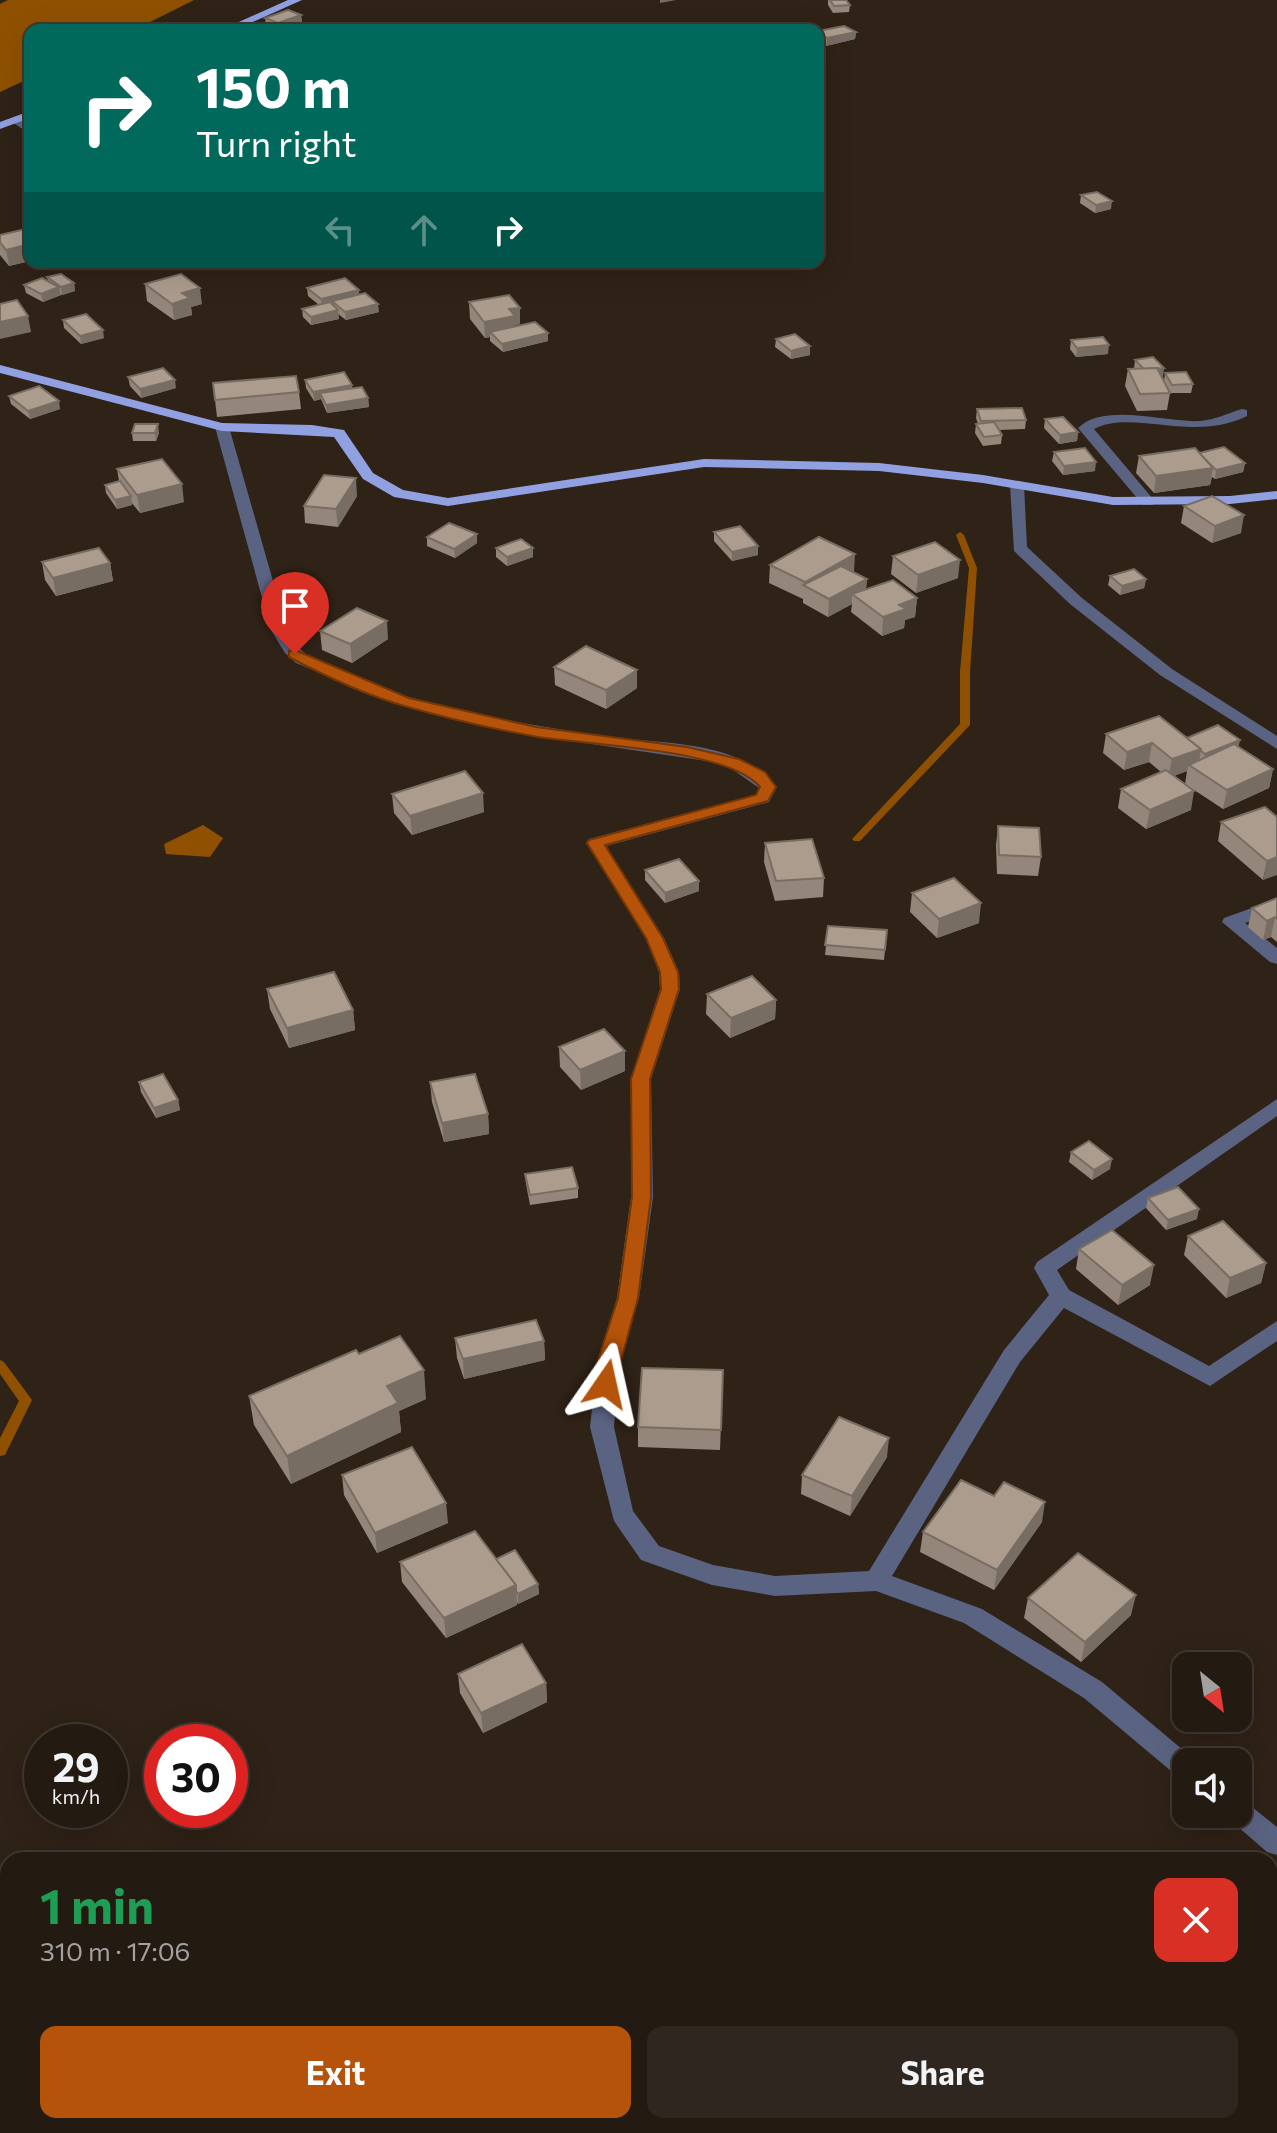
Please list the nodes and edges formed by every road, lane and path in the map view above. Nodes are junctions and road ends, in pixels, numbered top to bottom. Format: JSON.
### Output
{"nodes":[{"id":1,"x":297,"y":0,"type":"edge"},
{"id":2,"x":240,"y":24,"type":"edge"},
{"id":3,"x":24,"y":117,"type":"edge"},
{"id":4,"x":16,"y":120,"type":"junction"},
{"id":5,"x":0,"y":126,"type":"edge"},
{"id":6,"x":24,"y":126,"type":"edge"},
{"id":7,"x":0,"y":369,"type":"edge"},
{"id":8,"x":1242,"y":413,"type":"dead end"},
{"id":9,"x":222,"y":427,"type":"junction"},
{"id":10,"x":1017,"y":485,"type":"junction"},
{"id":11,"x":1275,"y":497,"type":"edge"},
{"id":12,"x":1148,"y":502,"type":"junction"},
{"id":13,"x":1276,"y":742,"type":"edge"},
{"id":14,"x":1277,"y":905,"type":"edge"},
{"id":15,"x":1277,"y":958,"type":"edge"},
{"id":16,"x":1277,"y":1106,"type":"edge"},
{"id":17,"x":1061,"y":1296,"type":"junction"},
{"id":18,"x":1277,"y":1329,"type":"edge"},
{"id":19,"x":876,"y":1581,"type":"junction"},
{"id":20,"x":1172,"y":1756,"type":"edge"},
{"id":21,"x":1252,"y":1822,"type":"edge"},
{"id":22,"x":1277,"y":1843,"type":"edge"}],
"edges":[{"from":1,"to":2,"type":"main road"},
{"from":3,"to":4,"type":"main road"},
{"from":4,"to":5,"type":"main road"},
{"from":4,"to":6,"type":"street"},
{"from":7,"to":9,"type":"main road"},
{"from":8,"to":12,"type":"street"},
{"from":9,"to":10,"type":"main road"},
{"from":9,"to":19,"type":"street"},
{"from":10,"to":12,"type":"main road"},
{"from":10,"to":13,"type":"street"},
{"from":11,"to":12,"type":"main road"},
{"from":14,"to":15,"type":"street"},
{"from":16,"to":17,"type":"street"},
{"from":17,"to":18,"type":"street"},
{"from":17,"to":19,"type":"street"},
{"from":19,"to":20,"type":"street"},
{"from":21,"to":22,"type":"street"}]}
